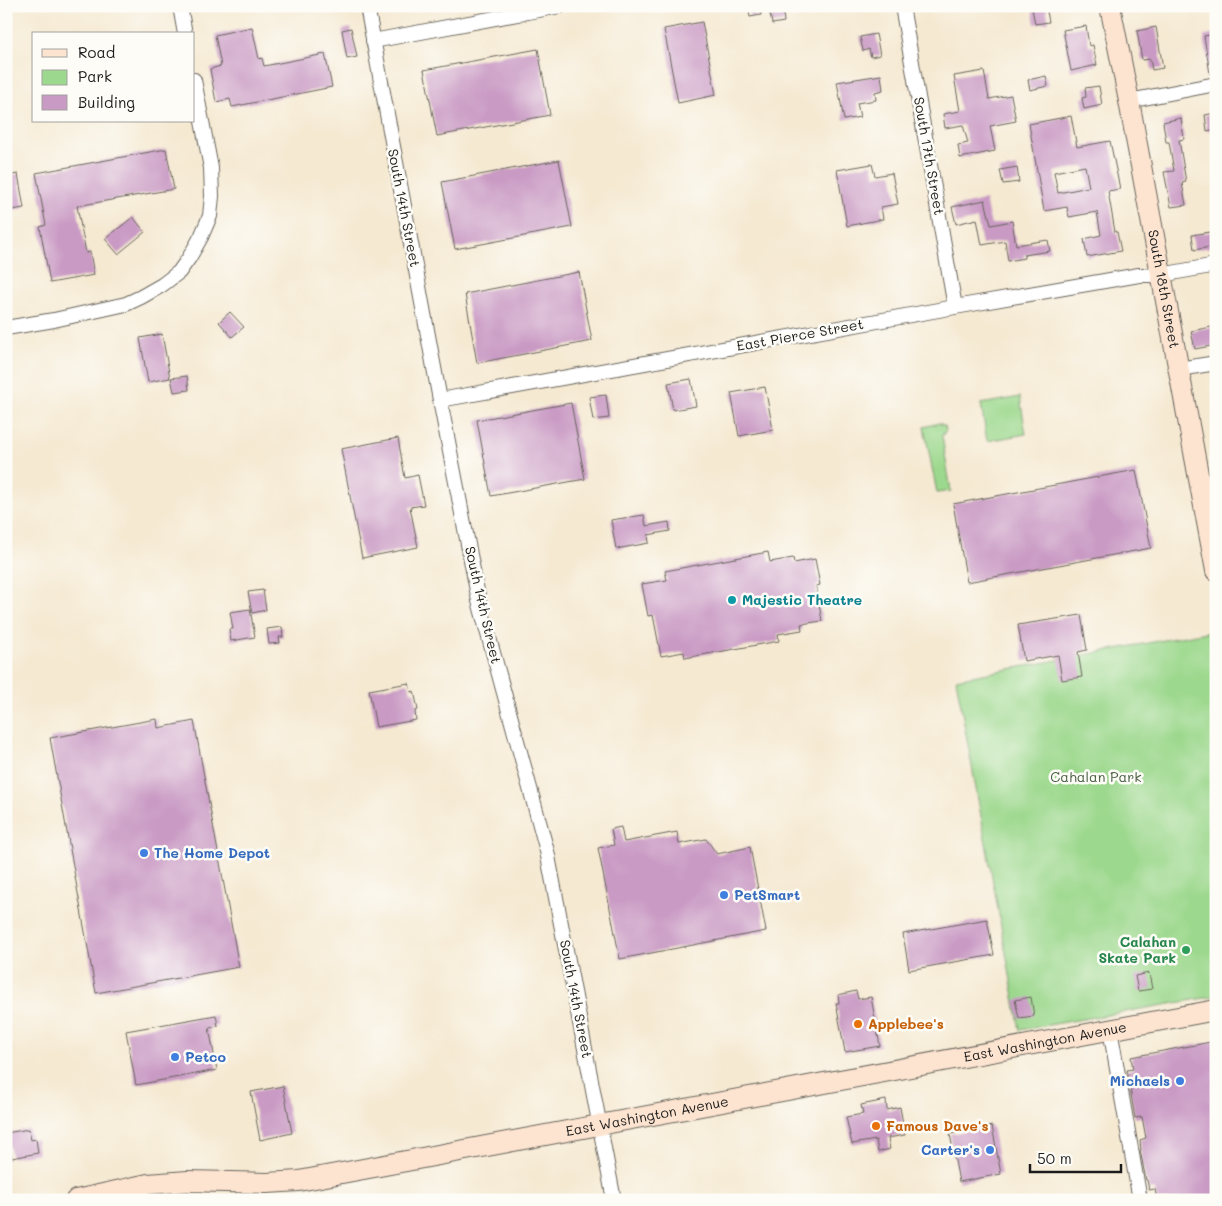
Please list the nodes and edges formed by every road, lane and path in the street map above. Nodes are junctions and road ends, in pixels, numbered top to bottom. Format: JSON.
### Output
{"nodes":[{"id":1,"x":180,"y":6,"type":"edge"},
{"id":2,"x":367,"y":6,"type":"edge"},
{"id":3,"x":560,"y":6,"type":"edge"},
{"id":4,"x":902,"y":6,"type":"edge"},
{"id":5,"x":1110,"y":6,"type":"edge"},
{"id":6,"x":185,"y":32,"type":"edge"},
{"id":7,"x":372,"y":41,"type":"junction"},
{"id":8,"x":1216,"y":84,"type":"edge"},
{"id":9,"x":195,"y":85,"type":"edge"},
{"id":10,"x":1129,"y":101,"type":"junction"},
{"id":11,"x":1216,"y":265,"type":"edge"},
{"id":12,"x":1161,"y":275,"type":"junction"},
{"id":13,"x":956,"y":306,"type":"junction"},
{"id":14,"x":6,"y":328,"type":"edge"},
{"id":15,"x":1216,"y":363,"type":"edge"},
{"id":16,"x":1179,"y":370,"type":"junction"},
{"id":17,"x":440,"y":400,"type":"junction"},
{"id":18,"x":1216,"y":571,"type":"edge"},
{"id":19,"x":1216,"y":1010,"type":"edge"},
{"id":20,"x":1110,"y":1029,"type":"junction"},
{"id":21,"x":600,"y":1125,"type":"junction"},
{"id":22,"x":76,"y":1200,"type":"edge"},
{"id":23,"x":614,"y":1200,"type":"edge"},
{"id":24,"x":1140,"y":1200,"type":"edge"}],
"edges":[{"from":1,"to":6,"type":"street"},
{"from":2,"to":7,"type":"street","name":"South 14th Street"},
{"from":3,"to":7,"type":"street"},
{"from":4,"to":13,"type":"street","name":"South 17th Street"},
{"from":5,"to":10,"type":"street","name":"South 18th Street"},
{"from":7,"to":17,"type":"street","name":"South 14th Street"},
{"from":8,"to":10,"type":"street"},
{"from":9,"to":14,"type":"street"},
{"from":10,"to":12,"type":"street","name":"South 18th Street"},
{"from":11,"to":12,"type":"street","name":"East Pierce Street"},
{"from":12,"to":13,"type":"street","name":"East Pierce Street"},
{"from":12,"to":16,"type":"street","name":"South 18th Street"},
{"from":13,"to":17,"type":"street","name":"East Pierce Street"},
{"from":15,"to":16,"type":"street"},
{"from":16,"to":18,"type":"street","name":"South 18th Street"},
{"from":17,"to":21,"type":"street","name":"South 14th Street"},
{"from":19,"to":20,"type":"street","name":"East Washington Avenue"},
{"from":20,"to":21,"type":"street","name":"East Washington Avenue"},
{"from":20,"to":24,"type":"street"},
{"from":21,"to":22,"type":"street","name":"East Washington Avenue"},
{"from":21,"to":23,"type":"street","name":"South 14th Street"}]}
